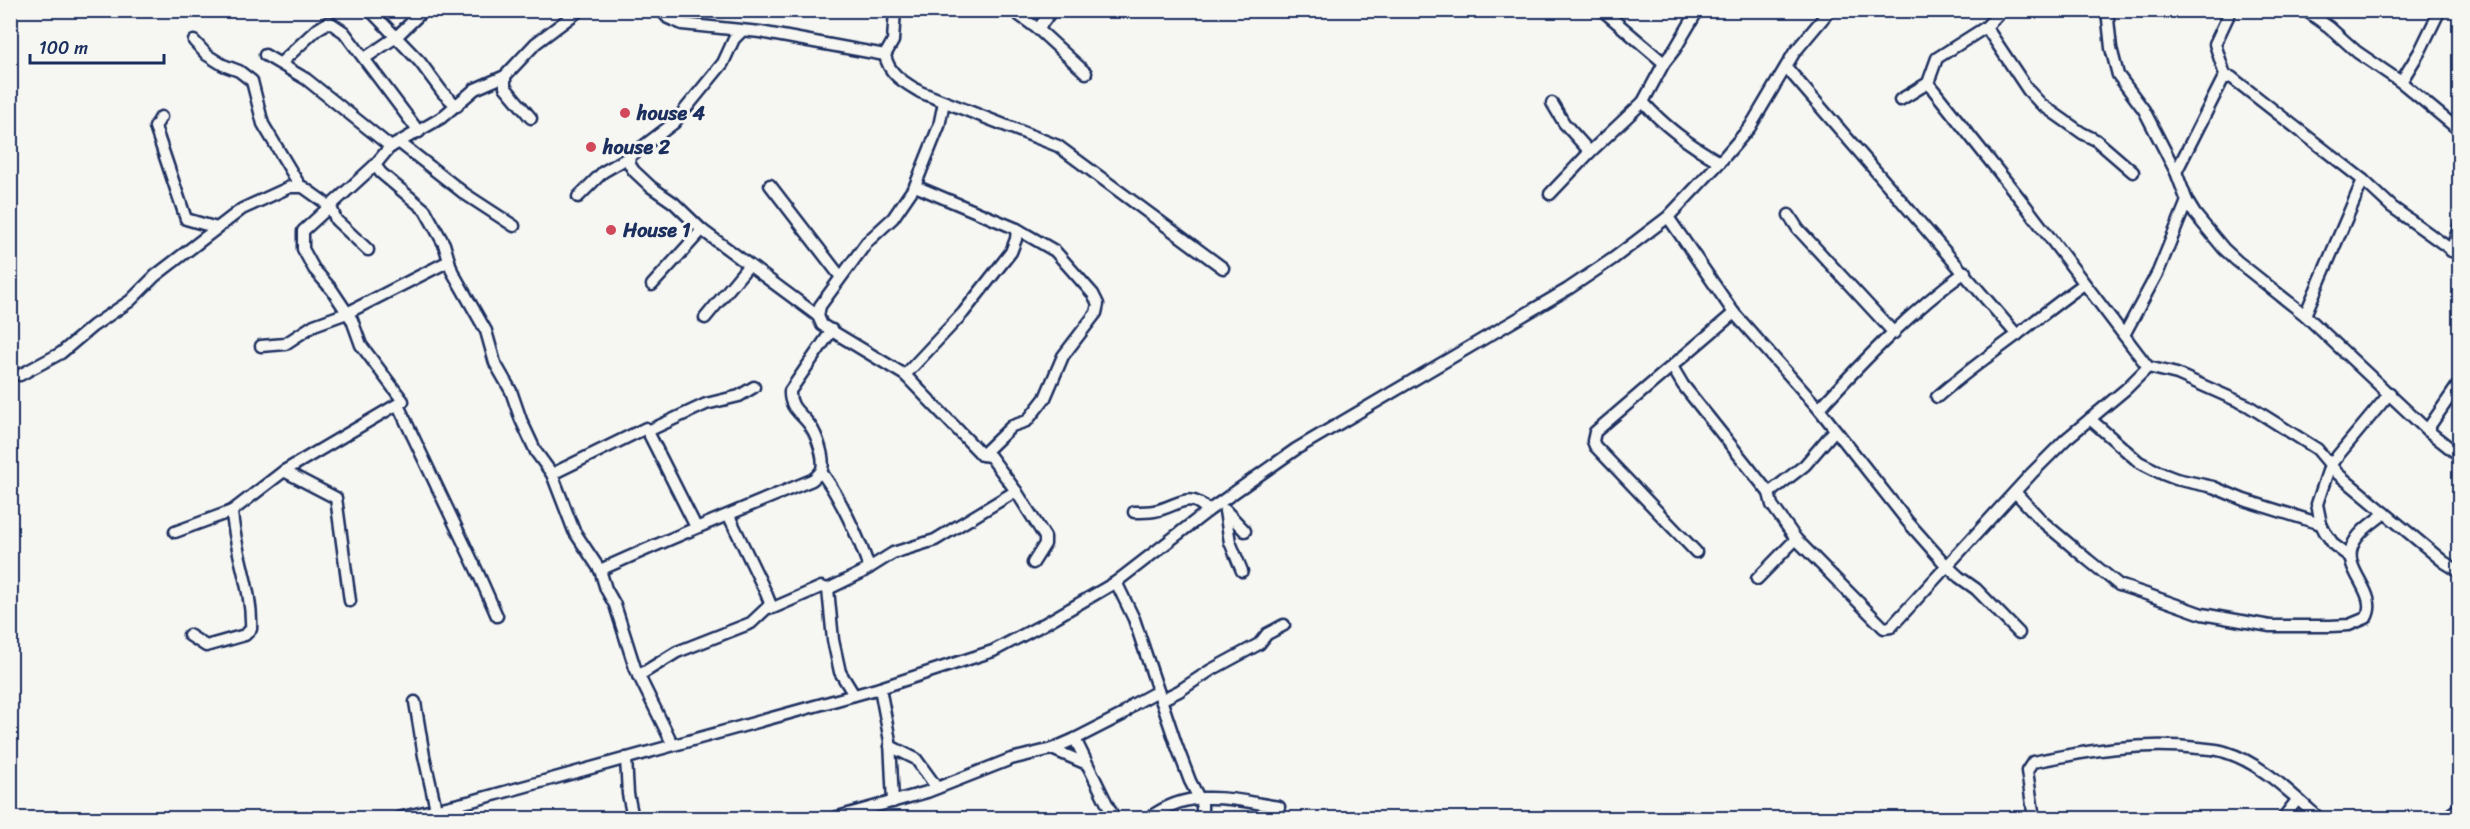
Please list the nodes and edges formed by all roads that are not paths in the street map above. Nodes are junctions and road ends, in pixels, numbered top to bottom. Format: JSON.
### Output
{"nodes":[{"id":1,"x":370,"y":10,"type":"edge"},
{"id":2,"x":416,"y":10,"type":"edge"},
{"id":3,"x":580,"y":10,"type":"edge"},
{"id":4,"x":661,"y":10,"type":"edge"},
{"id":5,"x":895,"y":10,"type":"edge"},
{"id":6,"x":1012,"y":10,"type":"edge"},
{"id":7,"x":1052,"y":10,"type":"edge"},
{"id":8,"x":1602,"y":10,"type":"edge"},
{"id":9,"x":1698,"y":10,"type":"edge"},
{"id":10,"x":1830,"y":10,"type":"edge"},
{"id":11,"x":2002,"y":10,"type":"edge"},
{"id":12,"x":2107,"y":10,"type":"edge"},
{"id":13,"x":2231,"y":10,"type":"edge"},
{"id":14,"x":2305,"y":10,"type":"edge"},
{"id":15,"x":2440,"y":10,"type":"edge"},
{"id":16,"x":1986,"y":27,"type":"junction"},
{"id":17,"x":1038,"y":29,"type":"junction"},
{"id":18,"x":742,"y":31,"type":"junction"},
{"id":19,"x":396,"y":37,"type":"junction"},
{"id":20,"x":194,"y":41,"type":"dead end"},
{"id":21,"x":265,"y":55,"type":"dead end"},
{"id":22,"x":885,"y":56,"type":"junction"},
{"id":23,"x":365,"y":58,"type":"junction"},
{"id":24,"x":283,"y":61,"type":"dead end"},
{"id":25,"x":1664,"y":63,"type":"junction"},
{"id":26,"x":1786,"y":67,"type":"junction"},
{"id":27,"x":1086,"y":73,"type":"dead end"},
{"id":28,"x":505,"y":76,"type":"junction"},
{"id":29,"x":2226,"y":78,"type":"junction"},
{"id":30,"x":2401,"y":82,"type":"junction"},
{"id":31,"x":1928,"y":83,"type":"junction"},
{"id":32,"x":1900,"y":100,"type":"dead end"},
{"id":33,"x":944,"y":102,"type":"junction"},
{"id":34,"x":1643,"y":102,"type":"junction"},
{"id":35,"x":1552,"y":103,"type":"dead end"},
{"id":36,"x":457,"y":106,"type":"junction"},
{"id":37,"x":161,"y":117,"type":"dead end"},
{"id":38,"x":531,"y":118,"type":"dead end"},
{"id":39,"x":2460,"y":131,"type":"edge"},
{"id":40,"x":416,"y":134,"type":"junction"},
{"id":41,"x":396,"y":145,"type":"junction"},
{"id":42,"x":1590,"y":152,"type":"junction"},
{"id":43,"x":629,"y":157,"type":"junction"},
{"id":44,"x":1720,"y":162,"type":"junction"},
{"id":45,"x":375,"y":165,"type":"junction"},
{"id":46,"x":2133,"y":172,"type":"dead end"},
{"id":47,"x":2176,"y":172,"type":"junction"},
{"id":48,"x":2363,"y":180,"type":"junction"},
{"id":49,"x":770,"y":185,"type":"dead end"},
{"id":50,"x":300,"y":186,"type":"junction"},
{"id":51,"x":915,"y":186,"type":"junction"},
{"id":52,"x":1550,"y":194,"type":"dead end"},
{"id":53,"x":578,"y":197,"type":"dead end"},
{"id":54,"x":2187,"y":201,"type":"junction"},
{"id":55,"x":331,"y":207,"type":"junction"},
{"id":56,"x":1789,"y":215,"type":"dead end"},
{"id":57,"x":1668,"y":217,"type":"junction"},
{"id":58,"x":2460,"y":224,"type":"edge"},
{"id":59,"x":514,"y":226,"type":"dead end"},
{"id":60,"x":216,"y":228,"type":"junction"},
{"id":61,"x":1017,"y":228,"type":"junction"},
{"id":62,"x":702,"y":230,"type":"junction"},
{"id":63,"x":368,"y":250,"type":"dead end"},
{"id":64,"x":2455,"y":254,"type":"edge"},
{"id":65,"x":449,"y":261,"type":"junction"},
{"id":66,"x":749,"y":265,"type":"junction"},
{"id":67,"x":1223,"y":268,"type":"dead end"},
{"id":68,"x":1965,"y":272,"type":"junction"},
{"id":69,"x":840,"y":276,"type":"junction"},
{"id":70,"x":2084,"y":284,"type":"junction"},
{"id":71,"x":652,"y":285,"type":"dead end"},
{"id":72,"x":347,"y":313,"type":"junction"},
{"id":73,"x":1734,"y":313,"type":"junction"},
{"id":74,"x":2305,"y":315,"type":"junction"},
{"id":75,"x":818,"y":316,"type":"junction"},
{"id":76,"x":705,"y":318,"type":"dead end"},
{"id":77,"x":832,"y":330,"type":"junction"},
{"id":78,"x":1894,"y":333,"type":"junction"},
{"id":79,"x":2017,"y":335,"type":"junction"},
{"id":80,"x":2124,"y":335,"type":"junction"},
{"id":81,"x":261,"y":346,"type":"dead end"},
{"id":82,"x":2148,"y":367,"type":"junction"},
{"id":83,"x":1672,"y":368,"type":"junction"},
{"id":84,"x":20,"y":375,"type":"dead end"},
{"id":85,"x":904,"y":375,"type":"junction"},
{"id":86,"x":2460,"y":382,"type":"edge"},
{"id":87,"x":754,"y":387,"type":"dead end"},
{"id":88,"x":2390,"y":393,"type":"junction"},
{"id":89,"x":1937,"y":397,"type":"dead end"},
{"id":90,"x":398,"y":405,"type":"junction"},
{"id":91,"x":1819,"y":409,"type":"junction"},
{"id":92,"x":2090,"y":419,"type":"junction"},
{"id":93,"x":1835,"y":430,"type":"junction"},
{"id":94,"x":2427,"y":430,"type":"junction"},
{"id":95,"x":648,"y":431,"type":"junction"},
{"id":96,"x":982,"y":454,"type":"junction"},
{"id":97,"x":2460,"y":456,"type":"edge"},
{"id":98,"x":2330,"y":465,"type":"junction"},
{"id":99,"x":284,"y":471,"type":"junction"},
{"id":100,"x":821,"y":472,"type":"junction"},
{"id":101,"x":552,"y":474,"type":"junction"},
{"id":102,"x":1016,"y":491,"type":"junction"},
{"id":103,"x":2016,"y":492,"type":"junction"},
{"id":104,"x":1768,"y":494,"type":"junction"},
{"id":105,"x":1221,"y":507,"type":"junction"},
{"id":106,"x":232,"y":511,"type":"junction"},
{"id":107,"x":1208,"y":511,"type":"junction"},
{"id":108,"x":1134,"y":512,"type":"dead end"},
{"id":109,"x":2385,"y":513,"type":"junction"},
{"id":110,"x":729,"y":516,"type":"junction"},
{"id":111,"x":2320,"y":525,"type":"junction"},
{"id":112,"x":696,"y":527,"type":"junction"},
{"id":113,"x":1245,"y":531,"type":"dead end"},
{"id":114,"x":175,"y":532,"type":"dead end"},
{"id":115,"x":1796,"y":539,"type":"junction"},
{"id":116,"x":1696,"y":552,"type":"dead end"},
{"id":117,"x":2350,"y":557,"type":"junction"},
{"id":118,"x":1033,"y":563,"type":"dead end"},
{"id":119,"x":1946,"y":565,"type":"junction"},
{"id":120,"x":869,"y":568,"type":"junction"},
{"id":121,"x":600,"y":570,"type":"junction"},
{"id":122,"x":1242,"y":571,"type":"dead end"},
{"id":123,"x":2460,"y":572,"type":"edge"},
{"id":124,"x":1757,"y":579,"type":"dead end"},
{"id":125,"x":1116,"y":582,"type":"junction"},
{"id":126,"x":828,"y":589,"type":"junction"},
{"id":127,"x":350,"y":601,"type":"dead end"},
{"id":128,"x":768,"y":607,"type":"junction"},
{"id":129,"x":496,"y":616,"type":"dead end"},
{"id":130,"x":1284,"y":625,"type":"dead end"},
{"id":131,"x":2019,"y":633,"type":"dead end"},
{"id":132,"x":189,"y":635,"type":"dead end"},
{"id":133,"x":638,"y":676,"type":"junction"},
{"id":134,"x":880,"y":688,"type":"junction"},
{"id":135,"x":854,"y":695,"type":"junction"},
{"id":136,"x":1160,"y":696,"type":"junction"},
{"id":137,"x":415,"y":702,"type":"dead end"},
{"id":138,"x":1075,"y":739,"type":"junction"},
{"id":139,"x":673,"y":745,"type":"junction"},
{"id":140,"x":890,"y":746,"type":"junction"},
{"id":141,"x":1052,"y":749,"type":"junction"},
{"id":142,"x":626,"y":758,"type":"junction"},
{"id":143,"x":1087,"y":764,"type":"junction"},
{"id":144,"x":937,"y":788,"type":"junction"},
{"id":145,"x":1198,"y":797,"type":"junction"},
{"id":146,"x":2297,"y":800,"type":"junction"},
{"id":147,"x":893,"y":802,"type":"junction"},
{"id":148,"x":1279,"y":807,"type":"dead end"},
{"id":149,"x":2460,"y":807,"type":"edge"},
{"id":150,"x":436,"y":809,"type":"junction"},
{"id":151,"x":398,"y":819,"type":"edge"},
{"id":152,"x":633,"y":819,"type":"edge"},
{"id":153,"x":834,"y":819,"type":"edge"},
{"id":154,"x":1114,"y":819,"type":"edge"},
{"id":155,"x":1149,"y":819,"type":"edge"},
{"id":156,"x":1202,"y":819,"type":"edge"},
{"id":157,"x":2034,"y":819,"type":"edge"},
{"id":158,"x":2283,"y":819,"type":"edge"},
{"id":159,"x":2319,"y":819,"type":"edge"},
{"id":160,"x":2446,"y":819,"type":"edge"}],
"edges":[{"from":1,"to":19,"type":"street"},
{"from":2,"to":19,"type":"street"},
{"from":3,"to":28,"type":"street"},
{"from":4,"to":18,"type":"street"},
{"from":5,"to":22,"type":"street"},
{"from":6,"to":17,"type":"street"},
{"from":7,"to":17,"type":"street"},
{"from":8,"to":25,"type":"street"},
{"from":9,"to":25,"type":"street"},
{"from":10,"to":26,"type":"street"},
{"from":11,"to":16,"type":"street"},
{"from":12,"to":47,"type":"street"},
{"from":13,"to":29,"type":"street"},
{"from":14,"to":30,"type":"street"},
{"from":15,"to":30,"type":"street"},
{"from":16,"to":31,"type":"street"},
{"from":16,"to":46,"type":"street"},
{"from":17,"to":27,"type":"street"},
{"from":18,"to":22,"type":"street"},
{"from":18,"to":43,"type":"street"},
{"from":19,"to":23,"type":"street"},
{"from":19,"to":36,"type":"street"},
{"from":20,"to":50,"type":"street"},
{"from":21,"to":41,"type":"street"},
{"from":22,"to":33,"type":"street"},
{"from":23,"to":24,"type":"street"},
{"from":23,"to":40,"type":"street"},
{"from":25,"to":34,"type":"street"},
{"from":26,"to":44,"type":"street"},
{"from":26,"to":68,"type":"street"},
{"from":28,"to":36,"type":"street"},
{"from":28,"to":38,"type":"street"},
{"from":29,"to":47,"type":"street"},
{"from":29,"to":48,"type":"street"},
{"from":30,"to":39,"type":"street"},
{"from":31,"to":32,"type":"street"},
{"from":31,"to":70,"type":"street"},
{"from":33,"to":51,"type":"street"},
{"from":33,"to":67,"type":"street"},
{"from":34,"to":42,"type":"street"},
{"from":34,"to":44,"type":"street"},
{"from":35,"to":42,"type":"street"},
{"from":36,"to":40,"type":"street"},
{"from":37,"to":60,"type":"street"},
{"from":40,"to":41,"type":"street"},
{"from":41,"to":45,"type":"street"},
{"from":41,"to":59,"type":"street"},
{"from":42,"to":52,"type":"street"},
{"from":43,"to":53,"type":"street"},
{"from":43,"to":62,"type":"street"},
{"from":44,"to":57,"type":"street"},
{"from":45,"to":55,"type":"street"},
{"from":45,"to":65,"type":"street"},
{"from":47,"to":54,"type":"street"},
{"from":48,"to":64,"type":"street"},
{"from":48,"to":74,"type":"street"},
{"from":49,"to":69,"type":"street"},
{"from":50,"to":55,"type":"street"},
{"from":50,"to":60,"type":"street"},
{"from":51,"to":61,"type":"street"},
{"from":51,"to":69,"type":"street"},
{"from":54,"to":74,"type":"street"},
{"from":54,"to":80,"type":"street"},
{"from":55,"to":63,"type":"street"},
{"from":55,"to":72,"type":"street"},
{"from":56,"to":78,"type":"street"},
{"from":57,"to":73,"type":"street"},
{"from":57,"to":105,"type":"street"},
{"from":58,"to":64,"type":"street"},
{"from":60,"to":84,"type":"street"},
{"from":61,"to":85,"type":"street"},
{"from":61,"to":96,"type":"street"},
{"from":62,"to":66,"type":"street"},
{"from":62,"to":71,"type":"street"},
{"from":65,"to":72,"type":"street"},
{"from":65,"to":101,"type":"street"},
{"from":66,"to":75,"type":"street"},
{"from":66,"to":76,"type":"street"},
{"from":68,"to":78,"type":"street"},
{"from":68,"to":79,"type":"street"},
{"from":69,"to":75,"type":"street"},
{"from":70,"to":79,"type":"street"},
{"from":70,"to":80,"type":"street"},
{"from":72,"to":81,"type":"street"},
{"from":72,"to":90,"type":"street"},
{"from":73,"to":83,"type":"street"},
{"from":73,"to":91,"type":"street"},
{"from":74,"to":88,"type":"street"},
{"from":75,"to":77,"type":"street"},
{"from":77,"to":85,"type":"street"},
{"from":77,"to":100,"type":"street"},
{"from":78,"to":91,"type":"street"},
{"from":79,"to":89,"type":"street"},
{"from":80,"to":82,"type":"street"},
{"from":82,"to":92,"type":"street"},
{"from":82,"to":98,"type":"street"},
{"from":83,"to":104,"type":"street"},
{"from":83,"to":116,"type":"street"},
{"from":85,"to":96,"type":"street"},
{"from":86,"to":94,"type":"street"},
{"from":87,"to":95,"type":"street"},
{"from":88,"to":94,"type":"street"},
{"from":88,"to":98,"type":"street"},
{"from":90,"to":99,"type":"street"},
{"from":90,"to":129,"type":"street"},
{"from":91,"to":93,"type":"street"},
{"from":92,"to":103,"type":"street"},
{"from":92,"to":111,"type":"street"},
{"from":93,"to":104,"type":"street"},
{"from":93,"to":119,"type":"street"},
{"from":94,"to":97,"type":"street"},
{"from":95,"to":101,"type":"street"},
{"from":95,"to":112,"type":"street"},
{"from":96,"to":102,"type":"street"},
{"from":98,"to":109,"type":"street"},
{"from":98,"to":111,"type":"street"},
{"from":99,"to":106,"type":"street"},
{"from":99,"to":127,"type":"street"},
{"from":100,"to":110,"type":"street"},
{"from":100,"to":120,"type":"street"},
{"from":101,"to":121,"type":"street"},
{"from":102,"to":118,"type":"street"},
{"from":102,"to":120,"type":"street"},
{"from":103,"to":117,"type":"street"},
{"from":103,"to":119,"type":"street"},
{"from":104,"to":115,"type":"street"},
{"from":105,"to":107,"type":"street"},
{"from":105,"to":113,"type":"street"},
{"from":105,"to":122,"type":"street"},
{"from":106,"to":114,"type":"street"},
{"from":106,"to":132,"type":"street"},
{"from":107,"to":108,"type":"street"},
{"from":107,"to":125,"type":"street"},
{"from":109,"to":117,"type":"street"},
{"from":109,"to":123,"type":"street"},
{"from":110,"to":112,"type":"street"},
{"from":110,"to":128,"type":"street"},
{"from":111,"to":117,"type":"street"},
{"from":112,"to":121,"type":"street"},
{"from":115,"to":119,"type":"street"},
{"from":115,"to":124,"type":"street"},
{"from":119,"to":131,"type":"street"},
{"from":120,"to":126,"type":"street"},
{"from":121,"to":133,"type":"street"},
{"from":125,"to":134,"type":"street"},
{"from":125,"to":136,"type":"street"},
{"from":126,"to":128,"type":"street"},
{"from":126,"to":135,"type":"street"},
{"from":128,"to":133,"type":"street"},
{"from":130,"to":136,"type":"street"},
{"from":133,"to":139,"type":"street"},
{"from":134,"to":135,"type":"street"},
{"from":134,"to":140,"type":"street"},
{"from":135,"to":139,"type":"street"},
{"from":136,"to":138,"type":"street"},
{"from":136,"to":145,"type":"street"},
{"from":137,"to":150,"type":"street"},
{"from":138,"to":141,"type":"street"},
{"from":138,"to":143,"type":"street"},
{"from":139,"to":142,"type":"street"},
{"from":140,"to":144,"type":"street"},
{"from":140,"to":147,"type":"street"},
{"from":141,"to":143,"type":"street"},
{"from":141,"to":144,"type":"street"},
{"from":142,"to":150,"type":"street"},
{"from":142,"to":152,"type":"street"},
{"from":143,"to":154,"type":"street"},
{"from":144,"to":147,"type":"street"},
{"from":145,"to":148,"type":"street"},
{"from":145,"to":155,"type":"street"},
{"from":145,"to":156,"type":"street"},
{"from":146,"to":157,"type":"street"},
{"from":146,"to":158,"type":"street"},
{"from":146,"to":159,"type":"street"},
{"from":147,"to":153,"type":"street"},
{"from":149,"to":160,"type":"street"},
{"from":150,"to":151,"type":"street"}]}
